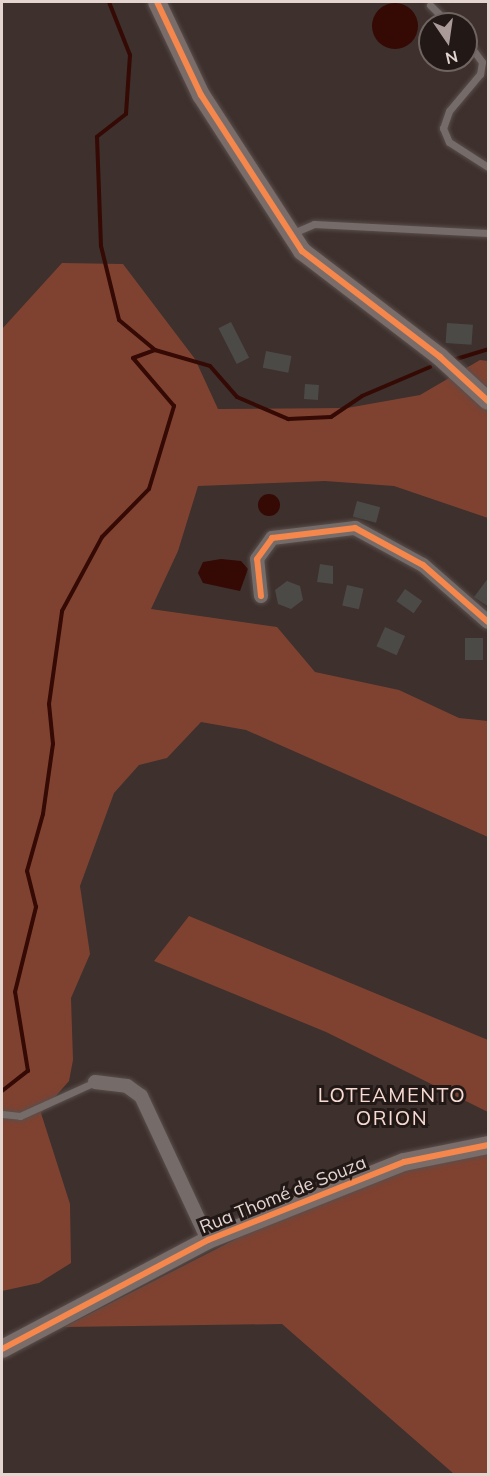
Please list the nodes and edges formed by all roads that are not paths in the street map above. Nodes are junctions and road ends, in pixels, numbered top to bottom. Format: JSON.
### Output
{"nodes":[{"id":1,"x":157,"y":2,"type":"edge"},
{"id":2,"x":430,"y":5,"type":"dead end"},
{"id":3,"x":437,"y":12,"type":"edge"},
{"id":4,"x":478,"y":56,"type":"edge"},
{"id":5,"x":489,"y":167,"type":"edge"},
{"id":6,"x":489,"y":233,"type":"edge"},
{"id":7,"x":290,"y":234,"type":"junction"},
{"id":8,"x":489,"y":401,"type":"edge"},
{"id":9,"x":261,"y":596,"type":"dead end"},
{"id":10,"x":489,"y":622,"type":"edge"},
{"id":11,"x":95,"y":1082,"type":"joint"},
{"id":12,"x":2,"y":1114,"type":"edge"},
{"id":13,"x":489,"y":1145,"type":"edge"},
{"id":14,"x":208,"y":1240,"type":"junction"},
{"id":15,"x":2,"y":1349,"type":"edge"}],
"edges":[{"from":1,"to":7,"type":"street"},
{"from":2,"to":3,"type":"lane"},
{"from":4,"to":5,"type":"lane"},
{"from":6,"to":7,"type":"lane"},
{"from":7,"to":8,"type":"street"},
{"from":9,"to":10,"type":"street"},
{"from":11,"to":12,"type":"lane"},
{"from":11,"to":14,"type":"street"},
{"from":13,"to":14,"type":"street","name":"Rua Thomé de Souza"},
{"from":14,"to":15,"type":"street","name":"Rua Thomé de Souza"}]}
